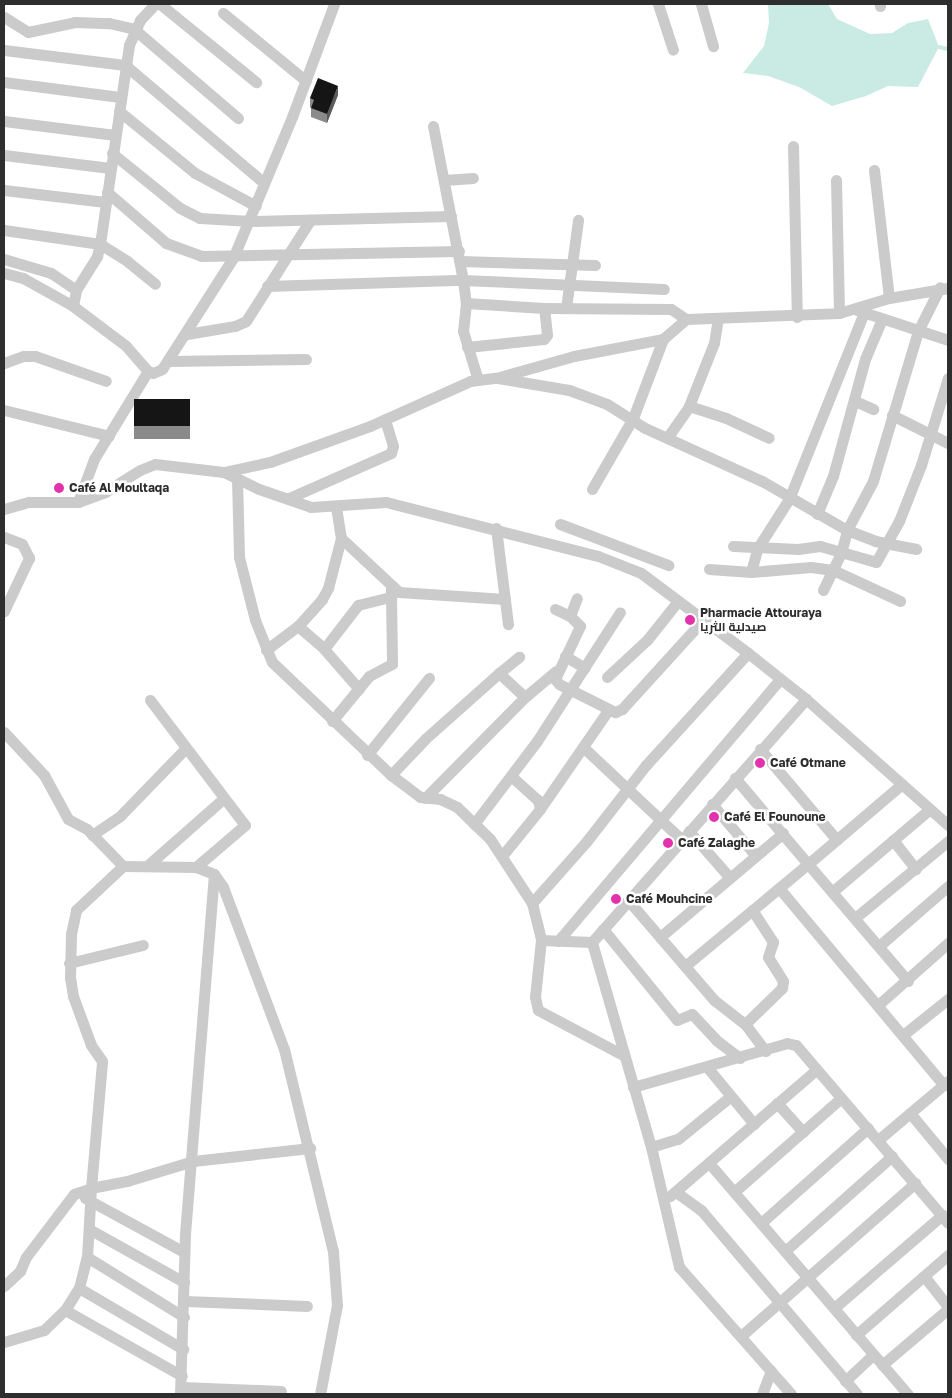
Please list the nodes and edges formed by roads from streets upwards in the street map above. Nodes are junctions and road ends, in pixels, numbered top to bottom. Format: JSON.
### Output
{"nodes":[{"id":1,"x":155,"y":4,"type":"edge"},
{"id":2,"x":160,"y":4,"type":"edge"},
{"id":3,"x":334,"y":4,"type":"edge"},
{"id":4,"x":658,"y":4,"type":"edge"},
{"id":5,"x":701,"y":4,"type":"edge"},
{"id":6,"x":223,"y":13,"type":"dead end"},
{"id":7,"x":4,"y":16,"type":"edge"},
{"id":8,"x":19,"y":29,"type":"junction"},
{"id":9,"x":134,"y":29,"type":"junction"},
{"id":10,"x":714,"y":46,"type":"dead end"},
{"id":11,"x":673,"y":50,"type":"dead end"},
{"id":12,"x":8,"y":51,"type":"edge"},
{"id":13,"x":125,"y":64,"type":"junction"},
{"id":14,"x":306,"y":81,"type":"junction"},
{"id":15,"x":4,"y":82,"type":"edge"},
{"id":16,"x":256,"y":82,"type":"dead end"},
{"id":17,"x":120,"y":96,"type":"junction"},
{"id":18,"x":119,"y":111,"type":"junction"},
{"id":19,"x":238,"y":118,"type":"dead end"},
{"id":20,"x":4,"y":121,"type":"edge"},
{"id":21,"x":432,"y":126,"type":"dead end"},
{"id":22,"x":115,"y":136,"type":"junction"},
{"id":23,"x":793,"y":146,"type":"dead end"},
{"id":24,"x":112,"y":153,"type":"junction"},
{"id":25,"x":4,"y":155,"type":"edge"},
{"id":26,"x":110,"y":168,"type":"junction"},
{"id":27,"x":874,"y":170,"type":"dead end"},
{"id":28,"x":473,"y":178,"type":"dead end"},
{"id":29,"x":444,"y":180,"type":"junction"},
{"id":30,"x":836,"y":180,"type":"dead end"},
{"id":31,"x":264,"y":183,"type":"junction"},
{"id":32,"x":4,"y":190,"type":"edge"},
{"id":33,"x":106,"y":197,"type":"junction"},
{"id":34,"x":256,"y":206,"type":"junction"},
{"id":35,"x":451,"y":216,"type":"junction"},
{"id":36,"x":310,"y":220,"type":"junction"},
{"id":37,"x":578,"y":220,"type":"dead end"},
{"id":38,"x":250,"y":221,"type":"junction"},
{"id":39,"x":4,"y":230,"type":"edge"},
{"id":40,"x":100,"y":244,"type":"junction"},
{"id":41,"x":287,"y":254,"type":"junction"},
{"id":42,"x":460,"y":256,"type":"junction"},
{"id":43,"x":233,"y":258,"type":"junction"},
{"id":44,"x":4,"y":259,"type":"edge"},
{"id":45,"x":572,"y":263,"type":"junction"},
{"id":46,"x":595,"y":265,"type":"dead end"},
{"id":47,"x":4,"y":273,"type":"edge"},
{"id":48,"x":464,"y":280,"type":"junction"},
{"id":49,"x":154,"y":284,"type":"dead end"},
{"id":50,"x":570,"y":284,"type":"junction"},
{"id":51,"x":267,"y":286,"type":"junction"},
{"id":52,"x":944,"y":288,"type":"edge"},
{"id":53,"x":664,"y":289,"type":"dead end"},
{"id":54,"x":76,"y":290,"type":"junction"},
{"id":55,"x":889,"y":298,"type":"junction"},
{"id":56,"x":466,"y":303,"type":"junction"},
{"id":57,"x":73,"y":306,"type":"junction"},
{"id":58,"x":544,"y":308,"type":"junction"},
{"id":59,"x":566,"y":308,"type":"junction"},
{"id":60,"x":861,"y":311,"type":"junction"},
{"id":61,"x":839,"y":313,"type":"junction"},
{"id":62,"x":797,"y":317,"type":"junction"},
{"id":63,"x":718,"y":318,"type":"junction"},
{"id":64,"x":686,"y":319,"type":"junction"},
{"id":65,"x":882,"y":319,"type":"junction"},
{"id":66,"x":918,"y":331,"type":"junction"},
{"id":67,"x":186,"y":334,"type":"junction"},
{"id":68,"x":663,"y":340,"type":"junction"},
{"id":69,"x":948,"y":340,"type":"edge"},
{"id":70,"x":467,"y":347,"type":"junction"},
{"id":71,"x":306,"y":359,"type":"dead end"},
{"id":72,"x":168,"y":361,"type":"junction"},
{"id":73,"x":4,"y":363,"type":"edge"},
{"id":74,"x":148,"y":371,"type":"junction"},
{"id":75,"x":496,"y":378,"type":"junction"},
{"id":76,"x":948,"y":378,"type":"edge"},
{"id":77,"x":478,"y":380,"type":"junction"},
{"id":78,"x":106,"y":381,"type":"dead end"},
{"id":79,"x":855,"y":401,"type":"junction"},
{"id":80,"x":689,"y":406,"type":"junction"},
{"id":81,"x":873,"y":409,"type":"dead end"},
{"id":82,"x":4,"y":410,"type":"edge"},
{"id":83,"x":892,"y":415,"type":"junction"},
{"id":84,"x":633,"y":418,"type":"junction"},
{"id":85,"x":385,"y":419,"type":"junction"},
{"id":86,"x":930,"y":432,"type":"junction"},
{"id":87,"x":109,"y":436,"type":"junction"},
{"id":88,"x":667,"y":438,"type":"junction"},
{"id":89,"x":769,"y":438,"type":"dead end"},
{"id":90,"x":948,"y":442,"type":"edge"},
{"id":91,"x":224,"y":472,"type":"junction"},
{"id":92,"x":237,"y":479,"type":"junction"},
{"id":93,"x":592,"y":489,"type":"dead end"},
{"id":94,"x":289,"y":498,"type":"junction"},
{"id":95,"x":788,"y":499,"type":"junction"},
{"id":96,"x":78,"y":502,"type":"junction"},
{"id":97,"x":336,"y":507,"type":"junction"},
{"id":98,"x":4,"y":508,"type":"edge"},
{"id":99,"x":817,"y":514,"type":"junction"},
{"id":100,"x":560,"y":524,"type":"dead end"},
{"id":101,"x":496,"y":528,"type":"junction"},
{"id":102,"x":847,"y":530,"type":"junction"},
{"id":103,"x":4,"y":537,"type":"edge"},
{"id":104,"x":341,"y":538,"type":"junction"},
{"id":105,"x":605,"y":540,"type":"junction"},
{"id":106,"x":886,"y":541,"type":"junction"},
{"id":107,"x":733,"y":546,"type":"dead end"},
{"id":108,"x":757,"y":549,"type":"junction"},
{"id":109,"x":916,"y":549,"type":"dead end"},
{"id":110,"x":841,"y":553,"type":"junction"},
{"id":111,"x":598,"y":556,"type":"junction"},
{"id":112,"x":668,"y":565,"type":"dead end"},
{"id":113,"x":709,"y":569,"type":"dead end"},
{"id":114,"x":833,"y":570,"type":"junction"},
{"id":115,"x":751,"y":572,"type":"junction"},
{"id":116,"x":823,"y":590,"type":"dead end"},
{"id":117,"x":391,"y":592,"type":"junction"},
{"id":118,"x":577,"y":598,"type":"dead end"},
{"id":119,"x":505,"y":599,"type":"junction"},
{"id":120,"x":678,"y":601,"type":"junction"},
{"id":121,"x":900,"y":601,"type":"dead end"},
{"id":122,"x":555,"y":609,"type":"dead end"},
{"id":123,"x":4,"y":611,"type":"edge"},
{"id":124,"x":620,"y":612,"type":"dead end"},
{"id":125,"x":570,"y":616,"type":"junction"},
{"id":126,"x":703,"y":620,"type":"junction"},
{"id":127,"x":508,"y":624,"type":"dead end"},
{"id":128,"x":298,"y":626,"type":"junction"},
{"id":129,"x":324,"y":649,"type":"junction"},
{"id":130,"x":266,"y":650,"type":"junction"},
{"id":131,"x":748,"y":653,"type":"junction"},
{"id":132,"x":565,"y":656,"type":"junction"},
{"id":133,"x":519,"y":657,"type":"dead end"},
{"id":134,"x":585,"y":668,"type":"junction"},
{"id":135,"x":556,"y":671,"type":"junction"},
{"id":136,"x":499,"y":673,"type":"junction"},
{"id":137,"x":607,"y":677,"type":"dead end"},
{"id":138,"x":429,"y":678,"type":"dead end"},
{"id":139,"x":780,"y":679,"type":"junction"},
{"id":140,"x":359,"y":689,"type":"junction"},
{"id":141,"x":571,"y":690,"type":"junction"},
{"id":142,"x":526,"y":697,"type":"junction"},
{"id":143,"x":806,"y":699,"type":"junction"},
{"id":144,"x":150,"y":700,"type":"dead end"},
{"id":145,"x":609,"y":710,"type":"junction"},
{"id":146,"x":332,"y":721,"type":"junction"},
{"id":147,"x":4,"y":732,"type":"edge"},
{"id":148,"x":583,"y":747,"type":"junction"},
{"id":149,"x":185,"y":748,"type":"junction"},
{"id":150,"x":760,"y":749,"type":"junction"},
{"id":151,"x":367,"y":755,"type":"junction"},
{"id":152,"x":391,"y":775,"type":"junction"},
{"id":153,"x":511,"y":776,"type":"junction"},
{"id":154,"x":735,"y":778,"type":"junction"},
{"id":155,"x":902,"y":784,"type":"junction"},
{"id":156,"x":627,"y":788,"type":"junction"},
{"id":157,"x":223,"y":798,"type":"junction"},
{"id":158,"x":425,"y":798,"type":"junction"},
{"id":159,"x":712,"y":804,"type":"junction"},
{"id":160,"x":540,"y":809,"type":"junction"},
{"id":161,"x":930,"y":809,"type":"junction"},
{"id":162,"x":660,"y":819,"type":"junction"},
{"id":163,"x":474,"y":824,"type":"junction"},
{"id":164,"x":948,"y":825,"type":"edge"},
{"id":165,"x":783,"y":833,"type":"junction"},
{"id":166,"x":92,"y":834,"type":"junction"},
{"id":167,"x":685,"y":835,"type":"junction"},
{"id":168,"x":837,"y":840,"type":"junction"},
{"id":169,"x":893,"y":840,"type":"junction"},
{"id":170,"x":948,"y":841,"type":"edge"},
{"id":171,"x":502,"y":856,"type":"junction"},
{"id":172,"x":756,"y":856,"type":"junction"},
{"id":173,"x":808,"y":864,"type":"junction"},
{"id":174,"x":123,"y":866,"type":"junction"},
{"id":175,"x":147,"y":866,"type":"junction"},
{"id":176,"x":196,"y":867,"type":"junction"},
{"id":177,"x":916,"y":869,"type":"junction"},
{"id":178,"x":214,"y":874,"type":"junction"},
{"id":179,"x":730,"y":878,"type":"junction"},
{"id":180,"x":948,"y":886,"type":"edge"},
{"id":181,"x":779,"y":888,"type":"junction"},
{"id":182,"x":832,"y":892,"type":"junction"},
{"id":183,"x":628,"y":900,"type":"junction"},
{"id":184,"x":532,"y":903,"type":"junction"},
{"id":185,"x":752,"y":910,"type":"junction"},
{"id":186,"x":855,"y":918,"type":"junction"},
{"id":187,"x":603,"y":929,"type":"junction"},
{"id":188,"x":660,"y":936,"type":"junction"},
{"id":189,"x":541,"y":940,"type":"junction"},
{"id":190,"x":558,"y":940,"type":"junction"},
{"id":191,"x":592,"y":942,"type":"junction"},
{"id":192,"x":948,"y":943,"type":"edge"},
{"id":193,"x":143,"y":945,"type":"dead end"},
{"id":194,"x":879,"y":946,"type":"junction"},
{"id":195,"x":69,"y":963,"type":"junction"},
{"id":196,"x":685,"y":966,"type":"junction"},
{"id":197,"x":908,"y":981,"type":"junction"},
{"id":198,"x":948,"y":999,"type":"edge"},
{"id":199,"x":878,"y":1005,"type":"junction"},
{"id":200,"x":745,"y":1024,"type":"junction"},
{"id":201,"x":903,"y":1035,"type":"junction"},
{"id":202,"x":765,"y":1051,"type":"junction"},
{"id":203,"x":625,"y":1056,"type":"junction"},
{"id":204,"x":740,"y":1058,"type":"junction"},
{"id":205,"x":707,"y":1067,"type":"junction"},
{"id":206,"x":816,"y":1070,"type":"junction"},
{"id":207,"x":946,"y":1083,"type":"edge"},
{"id":208,"x":634,"y":1087,"type":"junction"},
{"id":209,"x":731,"y":1096,"type":"junction"},
{"id":210,"x":841,"y":1098,"type":"junction"},
{"id":211,"x":777,"y":1104,"type":"junction"},
{"id":212,"x":910,"y":1113,"type":"junction"},
{"id":213,"x":754,"y":1124,"type":"junction"},
{"id":214,"x":868,"y":1128,"type":"junction"},
{"id":215,"x":803,"y":1132,"type":"junction"},
{"id":216,"x":878,"y":1140,"type":"junction"},
{"id":217,"x":651,"y":1147,"type":"junction"},
{"id":218,"x":310,"y":1148,"type":"junction"},
{"id":219,"x":892,"y":1156,"type":"junction"},
{"id":220,"x":948,"y":1160,"type":"edge"},
{"id":221,"x":192,"y":1161,"type":"junction"},
{"id":222,"x":709,"y":1163,"type":"junction"},
{"id":223,"x":915,"y":1184,"type":"junction"},
{"id":224,"x":676,"y":1192,"type":"junction"},
{"id":225,"x":734,"y":1192,"type":"junction"},
{"id":226,"x":90,"y":1194,"type":"junction"},
{"id":227,"x":664,"y":1202,"type":"junction"},
{"id":228,"x":945,"y":1219,"type":"edge"},
{"id":229,"x":761,"y":1223,"type":"junction"},
{"id":230,"x":89,"y":1229,"type":"junction"},
{"id":231,"x":785,"y":1250,"type":"junction"},
{"id":232,"x":184,"y":1252,"type":"junction"},
{"id":233,"x":948,"y":1255,"type":"edge"},
{"id":234,"x":87,"y":1257,"type":"junction"},
{"id":235,"x":807,"y":1275,"type":"junction"},
{"id":236,"x":924,"y":1276,"type":"junction"},
{"id":237,"x":184,"y":1282,"type":"junction"},
{"id":238,"x":4,"y":1286,"type":"edge"},
{"id":239,"x":79,"y":1288,"type":"junction"},
{"id":240,"x":185,"y":1301,"type":"junction"},
{"id":241,"x":778,"y":1301,"type":"junction"},
{"id":242,"x":307,"y":1306,"type":"dead end"},
{"id":243,"x":834,"y":1308,"type":"junction"},
{"id":244,"x":948,"y":1308,"type":"edge"},
{"id":245,"x":65,"y":1310,"type":"junction"},
{"id":246,"x":184,"y":1317,"type":"junction"},
{"id":247,"x":856,"y":1335,"type":"junction"},
{"id":248,"x":741,"y":1336,"type":"junction"},
{"id":249,"x":4,"y":1342,"type":"edge"},
{"id":250,"x":183,"y":1349,"type":"junction"},
{"id":251,"x":873,"y":1355,"type":"junction"},
{"id":252,"x":882,"y":1365,"type":"junction"},
{"id":253,"x":771,"y":1371,"type":"junction"},
{"id":254,"x":845,"y":1381,"type":"junction"},
{"id":255,"x":181,"y":1386,"type":"edge"},
{"id":256,"x":281,"y":1391,"type":"dead end"},
{"id":257,"x":320,"y":1394,"type":"edge"},
{"id":258,"x":762,"y":1394,"type":"edge"},
{"id":259,"x":791,"y":1394,"type":"edge"},
{"id":260,"x":857,"y":1394,"type":"edge"},
{"id":261,"x":908,"y":1394,"type":"edge"}],
"edges":[{"from":1,"to":9,"type":"street"},
{"from":2,"to":16,"type":"street"},
{"from":3,"to":14,"type":"street"},
{"from":4,"to":11,"type":"street"},
{"from":5,"to":10,"type":"street"},
{"from":6,"to":14,"type":"street"},
{"from":7,"to":8,"type":"street"},
{"from":8,"to":9,"type":"street"},
{"from":8,"to":12,"type":"street"},
{"from":9,"to":13,"type":"street"},
{"from":9,"to":19,"type":"street"},
{"from":12,"to":13,"type":"street"},
{"from":13,"to":17,"type":"street"},
{"from":13,"to":31,"type":"street"},
{"from":14,"to":31,"type":"street"},
{"from":15,"to":17,"type":"street"},
{"from":17,"to":18,"type":"street"},
{"from":18,"to":22,"type":"street"},
{"from":18,"to":34,"type":"street"},
{"from":20,"to":22,"type":"street"},
{"from":21,"to":29,"type":"street"},
{"from":22,"to":24,"type":"street"},
{"from":23,"to":62,"type":"street"},
{"from":24,"to":26,"type":"street"},
{"from":24,"to":38,"type":"street"},
{"from":25,"to":26,"type":"street"},
{"from":26,"to":33,"type":"street"},
{"from":27,"to":55,"type":"street"},
{"from":28,"to":29,"type":"street"},
{"from":29,"to":35,"type":"street"},
{"from":30,"to":61,"type":"street"},
{"from":31,"to":34,"type":"street"},
{"from":32,"to":33,"type":"street"},
{"from":33,"to":40,"type":"street"},
{"from":33,"to":43,"type":"street"},
{"from":34,"to":38,"type":"street"},
{"from":35,"to":36,"type":"street"},
{"from":35,"to":42,"type":"street"},
{"from":36,"to":38,"type":"street"},
{"from":36,"to":41,"type":"street"},
{"from":37,"to":45,"type":"street"},
{"from":38,"to":43,"type":"street"},
{"from":39,"to":40,"type":"street"},
{"from":40,"to":49,"type":"street"},
{"from":40,"to":54,"type":"street"},
{"from":41,"to":42,"type":"street"},
{"from":41,"to":43,"type":"street"},
{"from":41,"to":51,"type":"street"},
{"from":42,"to":45,"type":"street"},
{"from":42,"to":48,"type":"street"},
{"from":43,"to":67,"type":"street"},
{"from":44,"to":54,"type":"street"},
{"from":45,"to":46,"type":"street"},
{"from":45,"to":50,"type":"street"},
{"from":47,"to":57,"type":"street"},
{"from":48,"to":50,"type":"street"},
{"from":48,"to":51,"type":"street"},
{"from":48,"to":56,"type":"street"},
{"from":50,"to":53,"type":"street"},
{"from":50,"to":59,"type":"street"},
{"from":51,"to":67,"type":"street"},
{"from":52,"to":55,"type":"street"},
{"from":52,"to":66,"type":"street"},
{"from":54,"to":57,"type":"street"},
{"from":55,"to":60,"type":"street"},
{"from":56,"to":58,"type":"street"},
{"from":56,"to":70,"type":"street"},
{"from":57,"to":74,"type":"street"},
{"from":58,"to":59,"type":"street"},
{"from":58,"to":70,"type":"street"},
{"from":59,"to":64,"type":"street"},
{"from":60,"to":61,"type":"street"},
{"from":60,"to":65,"type":"street"},
{"from":60,"to":95,"type":"street"},
{"from":61,"to":62,"type":"street"},
{"from":62,"to":63,"type":"street"},
{"from":63,"to":64,"type":"street"},
{"from":63,"to":80,"type":"street"},
{"from":64,"to":68,"type":"street"},
{"from":65,"to":66,"type":"street"},
{"from":65,"to":79,"type":"street"},
{"from":66,"to":69,"type":"street"},
{"from":66,"to":83,"type":"street"},
{"from":67,"to":72,"type":"street"},
{"from":68,"to":75,"type":"street"},
{"from":68,"to":84,"type":"street"},
{"from":70,"to":77,"type":"street"},
{"from":71,"to":72,"type":"street"},
{"from":72,"to":74,"type":"street"},
{"from":73,"to":78,"type":"street"},
{"from":74,"to":87,"type":"street"},
{"from":75,"to":77,"type":"street"},
{"from":75,"to":84,"type":"street"},
{"from":76,"to":86,"type":"street"},
{"from":77,"to":85,"type":"street"},
{"from":79,"to":81,"type":"street"},
{"from":79,"to":99,"type":"street"},
{"from":80,"to":88,"type":"street"},
{"from":80,"to":89,"type":"street"},
{"from":82,"to":87,"type":"street"},
{"from":83,"to":86,"type":"street"},
{"from":83,"to":102,"type":"street"},
{"from":84,"to":88,"type":"street"},
{"from":84,"to":93,"type":"street"},
{"from":85,"to":91,"type":"street"},
{"from":85,"to":94,"type":"street"},
{"from":86,"to":90,"type":"street"},
{"from":86,"to":106,"type":"street"},
{"from":87,"to":96,"type":"street"},
{"from":88,"to":95,"type":"street"},
{"from":91,"to":92,"type":"street"},
{"from":91,"to":96,"type":"street"},
{"from":92,"to":94,"type":"street"},
{"from":92,"to":130,"type":"street"},
{"from":94,"to":97,"type":"street"},
{"from":95,"to":99,"type":"street"},
{"from":95,"to":108,"type":"street"},
{"from":96,"to":98,"type":"street"},
{"from":97,"to":101,"type":"street"},
{"from":97,"to":104,"type":"street"},
{"from":99,"to":102,"type":"street"},
{"from":100,"to":105,"type":"street"},
{"from":101,"to":111,"type":"street"},
{"from":101,"to":119,"type":"street"},
{"from":102,"to":106,"type":"street"},
{"from":102,"to":110,"type":"street"},
{"from":103,"to":123,"type":"street"},
{"from":104,"to":117,"type":"street"},
{"from":104,"to":128,"type":"street"},
{"from":105,"to":111,"type":"street"},
{"from":105,"to":112,"type":"street"},
{"from":106,"to":109,"type":"street"},
{"from":106,"to":110,"type":"street"},
{"from":107,"to":108,"type":"street"},
{"from":108,"to":110,"type":"street"},
{"from":108,"to":115,"type":"street"},
{"from":110,"to":114,"type":"street"},
{"from":111,"to":120,"type":"street"},
{"from":113,"to":115,"type":"street"},
{"from":114,"to":115,"type":"street"},
{"from":114,"to":116,"type":"street"},
{"from":114,"to":121,"type":"street"},
{"from":117,"to":119,"type":"street"},
{"from":117,"to":129,"type":"street"},
{"from":117,"to":140,"type":"street"},
{"from":118,"to":125,"type":"street"},
{"from":119,"to":127,"type":"street"},
{"from":120,"to":126,"type":"street"},
{"from":120,"to":137,"type":"street"},
{"from":122,"to":125,"type":"street"},
{"from":124,"to":134,"type":"street"},
{"from":125,"to":132,"type":"street"},
{"from":126,"to":131,"type":"street"},
{"from":126,"to":145,"type":"street"},
{"from":128,"to":129,"type":"street"},
{"from":128,"to":130,"type":"street"},
{"from":129,"to":140,"type":"street"},
{"from":130,"to":146,"type":"street"},
{"from":131,"to":139,"type":"street"},
{"from":131,"to":156,"type":"street"},
{"from":132,"to":134,"type":"street"},
{"from":132,"to":135,"type":"street"},
{"from":133,"to":136,"type":"street"},
{"from":134,"to":141,"type":"street"},
{"from":135,"to":141,"type":"street"},
{"from":135,"to":142,"type":"street"},
{"from":136,"to":142,"type":"street"},
{"from":136,"to":152,"type":"street"},
{"from":138,"to":151,"type":"street"},
{"from":139,"to":143,"type":"street"},
{"from":139,"to":162,"type":"street"},
{"from":140,"to":146,"type":"street"},
{"from":141,"to":145,"type":"street"},
{"from":141,"to":153,"type":"street"},
{"from":142,"to":158,"type":"street"},
{"from":143,"to":150,"type":"street"},
{"from":143,"to":155,"type":"street"},
{"from":144,"to":149,"type":"street"},
{"from":145,"to":148,"type":"street"},
{"from":146,"to":151,"type":"street"},
{"from":147,"to":166,"type":"street"},
{"from":148,"to":156,"type":"street"},
{"from":148,"to":160,"type":"street"},
{"from":149,"to":157,"type":"street"},
{"from":149,"to":166,"type":"street"},
{"from":150,"to":154,"type":"street"},
{"from":150,"to":168,"type":"street"},
{"from":151,"to":152,"type":"street"},
{"from":152,"to":158,"type":"street"},
{"from":153,"to":160,"type":"street"},
{"from":153,"to":163,"type":"street"},
{"from":154,"to":159,"type":"street"},
{"from":154,"to":165,"type":"street"},
{"from":155,"to":161,"type":"street"},
{"from":155,"to":168,"type":"street"},
{"from":156,"to":162,"type":"street"},
{"from":156,"to":184,"type":"street"},
{"from":157,"to":175,"type":"street"},
{"from":157,"to":176,"type":"street"},
{"from":158,"to":163,"type":"street"},
{"from":159,"to":167,"type":"street"},
{"from":159,"to":172,"type":"street"},
{"from":160,"to":171,"type":"street"},
{"from":161,"to":164,"type":"street"},
{"from":161,"to":169,"type":"street"},
{"from":162,"to":167,"type":"street"},
{"from":162,"to":190,"type":"street"},
{"from":163,"to":171,"type":"street"},
{"from":165,"to":172,"type":"street"},
{"from":165,"to":173,"type":"street"},
{"from":166,"to":174,"type":"street"},
{"from":167,"to":179,"type":"street"},
{"from":167,"to":183,"type":"street"},
{"from":168,"to":173,"type":"street"},
{"from":169,"to":177,"type":"street"},
{"from":169,"to":182,"type":"street"},
{"from":170,"to":177,"type":"street"},
{"from":171,"to":184,"type":"street"},
{"from":172,"to":179,"type":"street"},
{"from":173,"to":181,"type":"street"},
{"from":173,"to":182,"type":"street"},
{"from":174,"to":175,"type":"street"},
{"from":174,"to":195,"type":"street"},
{"from":175,"to":176,"type":"street"},
{"from":176,"to":178,"type":"street"},
{"from":177,"to":186,"type":"street"},
{"from":178,"to":218,"type":"street"},
{"from":178,"to":221,"type":"street"},
{"from":179,"to":188,"type":"street"},
{"from":180,"to":194,"type":"street"},
{"from":181,"to":185,"type":"street"},
{"from":181,"to":199,"type":"street"},
{"from":182,"to":186,"type":"street"},
{"from":183,"to":187,"type":"street"},
{"from":183,"to":188,"type":"street"},
{"from":184,"to":189,"type":"street"},
{"from":185,"to":196,"type":"street"},
{"from":185,"to":200,"type":"street"},
{"from":186,"to":194,"type":"street"},
{"from":187,"to":191,"type":"street"},
{"from":187,"to":204,"type":"street"},
{"from":188,"to":196,"type":"street"},
{"from":189,"to":190,"type":"street"},
{"from":189,"to":203,"type":"street"},
{"from":190,"to":191,"type":"street"},
{"from":191,"to":203,"type":"street"},
{"from":192,"to":197,"type":"street"},
{"from":193,"to":195,"type":"street"},
{"from":194,"to":197,"type":"street"},
{"from":195,"to":226,"type":"street"},
{"from":196,"to":200,"type":"street"},
{"from":197,"to":199,"type":"street"},
{"from":198,"to":201,"type":"street"},
{"from":199,"to":201,"type":"street"},
{"from":200,"to":202,"type":"street"},
{"from":201,"to":207,"type":"street"},
{"from":202,"to":204,"type":"street"},
{"from":202,"to":206,"type":"street"},
{"from":203,"to":208,"type":"street"},
{"from":204,"to":205,"type":"street"},
{"from":205,"to":208,"type":"street"},
{"from":205,"to":209,"type":"street"},
{"from":206,"to":210,"type":"street"},
{"from":206,"to":211,"type":"street"},
{"from":207,"to":212,"type":"street"},
{"from":208,"to":217,"type":"street"},
{"from":209,"to":213,"type":"street"},
{"from":209,"to":217,"type":"street"},
{"from":210,"to":214,"type":"street"},
{"from":210,"to":215,"type":"street"},
{"from":211,"to":213,"type":"street"},
{"from":211,"to":215,"type":"street"},
{"from":212,"to":216,"type":"street"},
{"from":212,"to":220,"type":"street"},
{"from":213,"to":222,"type":"street"},
{"from":214,"to":216,"type":"street"},
{"from":214,"to":229,"type":"street"},
{"from":215,"to":225,"type":"street"},
{"from":216,"to":219,"type":"street"},
{"from":217,"to":227,"type":"street"},
{"from":218,"to":221,"type":"street"},
{"from":218,"to":257,"type":"street"},
{"from":219,"to":223,"type":"street"},
{"from":219,"to":231,"type":"street"},
{"from":221,"to":226,"type":"street"},
{"from":221,"to":232,"type":"street"},
{"from":222,"to":224,"type":"street"},
{"from":222,"to":225,"type":"street"},
{"from":223,"to":228,"type":"street"},
{"from":223,"to":235,"type":"street"},
{"from":224,"to":227,"type":"street"},
{"from":224,"to":241,"type":"street"},
{"from":225,"to":229,"type":"street"},
{"from":226,"to":230,"type":"street"},
{"from":226,"to":232,"type":"street"},
{"from":226,"to":238,"type":"street"},
{"from":227,"to":248,"type":"street"},
{"from":228,"to":243,"type":"street"},
{"from":229,"to":231,"type":"street"},
{"from":230,"to":234,"type":"street"},
{"from":230,"to":237,"type":"street"},
{"from":231,"to":235,"type":"street"},
{"from":232,"to":237,"type":"street"},
{"from":233,"to":236,"type":"street"},
{"from":234,"to":239,"type":"street"},
{"from":234,"to":246,"type":"street"},
{"from":235,"to":241,"type":"street"},
{"from":235,"to":243,"type":"street"},
{"from":236,"to":244,"type":"street"},
{"from":236,"to":247,"type":"street"},
{"from":237,"to":240,"type":"street"},
{"from":239,"to":245,"type":"street"},
{"from":239,"to":250,"type":"street"},
{"from":240,"to":242,"type":"street"},
{"from":240,"to":246,"type":"street"},
{"from":241,"to":248,"type":"street"},
{"from":241,"to":254,"type":"street"},
{"from":243,"to":247,"type":"street"},
{"from":244,"to":252,"type":"street"},
{"from":245,"to":249,"type":"street"},
{"from":245,"to":255,"type":"street"},
{"from":246,"to":250,"type":"street"},
{"from":247,"to":251,"type":"street"},
{"from":248,"to":253,"type":"street"},
{"from":250,"to":255,"type":"street"},
{"from":251,"to":252,"type":"street"},
{"from":251,"to":254,"type":"street"},
{"from":252,"to":261,"type":"street"},
{"from":253,"to":258,"type":"street"},
{"from":253,"to":259,"type":"street"},
{"from":254,"to":260,"type":"street"},
{"from":255,"to":256,"type":"street"}]}
